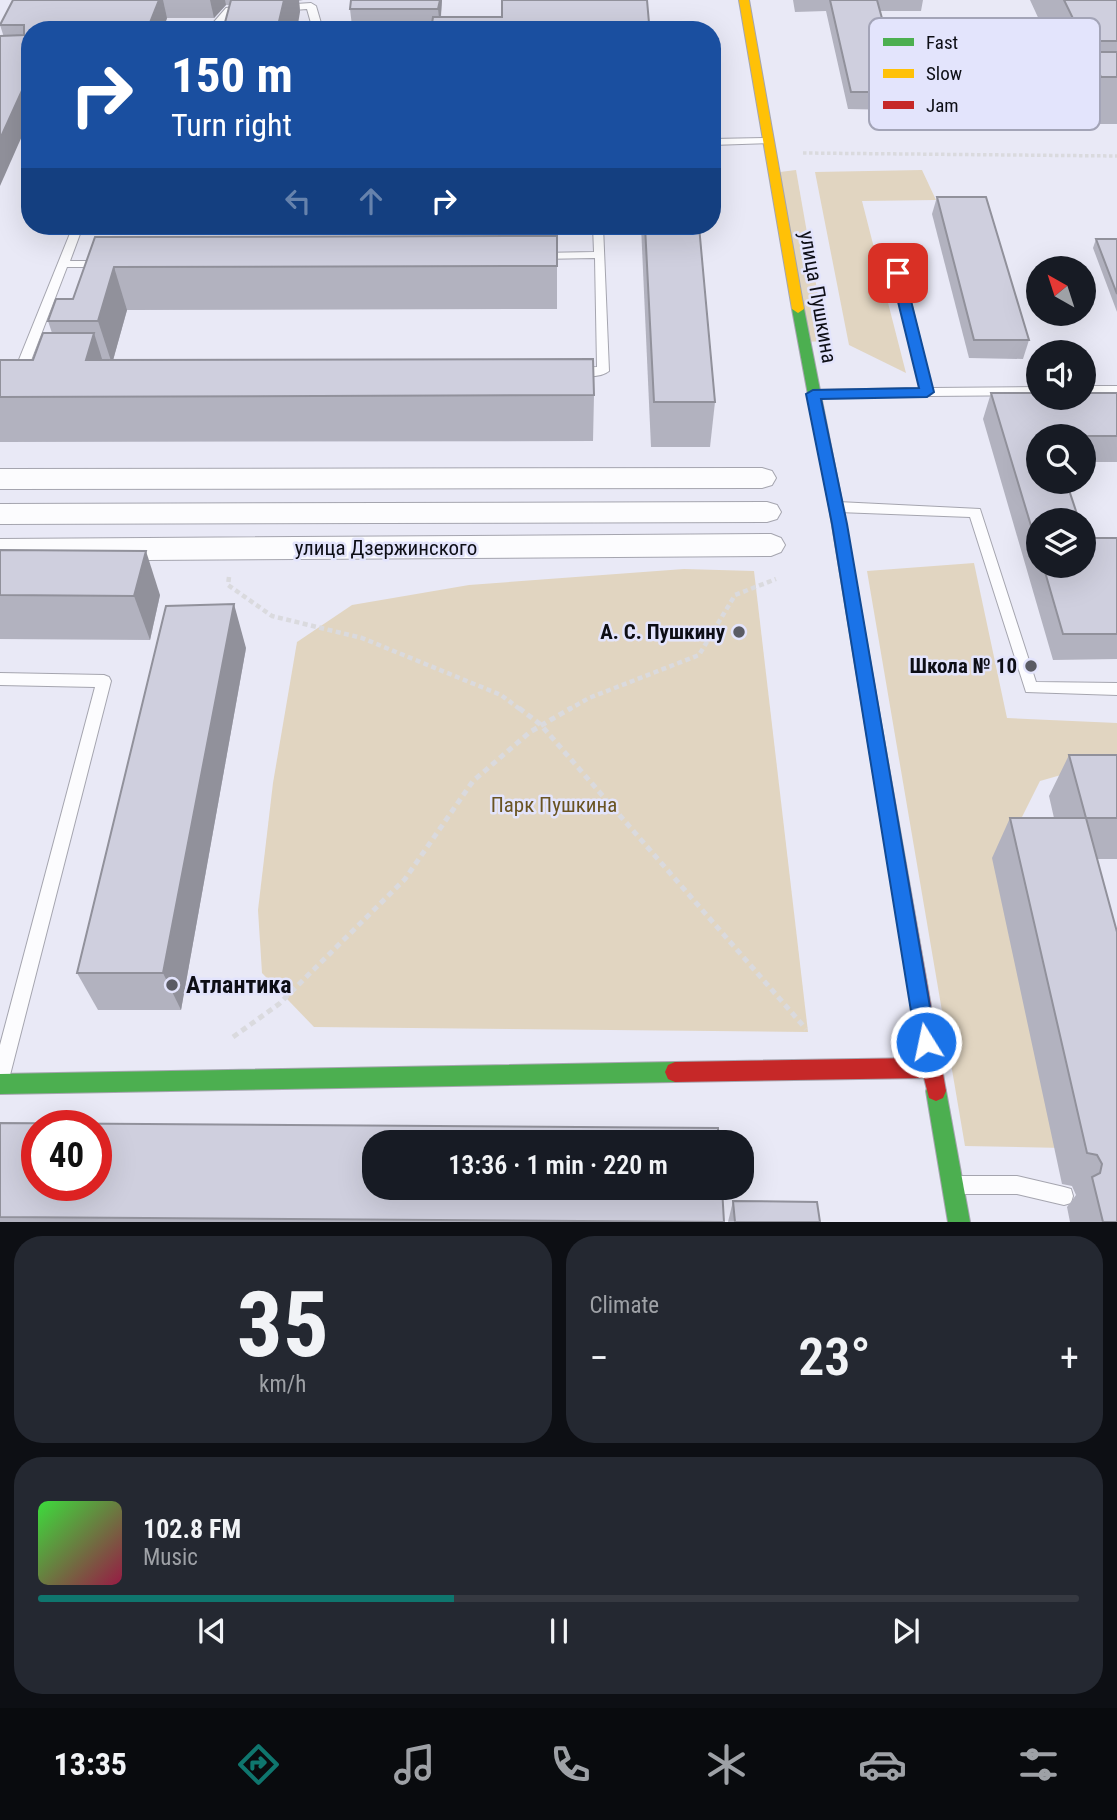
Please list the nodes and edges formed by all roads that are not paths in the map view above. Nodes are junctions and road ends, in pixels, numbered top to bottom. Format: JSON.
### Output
{"nodes":[{"id":1,"x":744,"y":0,"type":"edge"},
{"id":2,"x":270,"y":8,"type":"edge"},
{"id":3,"x":256,"y":9,"type":"edge"},
{"id":4,"x":219,"y":21,"type":"edge"},
{"id":5,"x":316,"y":21,"type":"edge"},
{"id":6,"x":769,"y":141,"type":"junction"},
{"id":7,"x":721,"y":142,"type":"edge"},
{"id":8,"x":74,"y":235,"type":"edge"},
{"id":9,"x":599,"y":235,"type":"edge"},
{"id":10,"x":600,"y":255,"type":"junction"},
{"id":11,"x":531,"y":257,"type":"edge"},
{"id":12,"x":63,"y":264,"type":"junction"},
{"id":13,"x":118,"y":264,"type":"edge"},
{"id":14,"x":898,"y":273,"type":"dead end"},
{"id":15,"x":21,"y":371,"type":"junction"},
{"id":16,"x":35,"y":371,"type":"edge"},
{"id":17,"x":561,"y":371,"type":"edge"},
{"id":18,"x":0,"y":372,"type":"edge"},
{"id":19,"x":1096,"y":390,"type":"edge"},
{"id":20,"x":1117,"y":390,"type":"edge"},
{"id":21,"x":1026,"y":391,"type":"edge"},
{"id":22,"x":927,"y":392,"type":"junction"},
{"id":23,"x":813,"y":394,"type":"junction"},
{"id":24,"x":762,"y":478,"type":"dead end"},
{"id":25,"x":0,"y":479,"type":"edge"},
{"id":26,"x":836,"y":507,"type":"junction"},
{"id":27,"x":767,"y":512,"type":"dead end"},
{"id":28,"x":0,"y":514,"type":"edge"},
{"id":29,"x":771,"y":545,"type":"dead end"},
{"id":30,"x":0,"y":550,"type":"edge"},
{"id":31,"x":0,"y":679,"type":"edge"},
{"id":32,"x":1117,"y":689,"type":"edge"},
{"id":33,"x":931,"y":1068,"type":"junction"},
{"id":34,"x":0,"y":1082,"type":"edge"},
{"id":35,"x":953,"y":1186,"type":"junction"},
{"id":36,"x":1064,"y":1196,"type":"dead end"},
{"id":37,"x":959,"y":1222,"type":"edge"}],
"edges":[{"from":1,"to":6,"type":"street","name":"улица Пушкина"},
{"from":2,"to":5,"type":"lane"},
{"from":3,"to":4,"type":"lane"},
{"from":6,"to":7,"type":"lane"},
{"from":6,"to":23,"type":"street","name":"улица Пушкина"},
{"from":8,"to":12,"type":"lane"},
{"from":9,"to":10,"type":"lane"},
{"from":10,"to":11,"type":"lane"},
{"from":10,"to":17,"type":"lane"},
{"from":12,"to":13,"type":"lane"},
{"from":12,"to":15,"type":"lane"},
{"from":14,"to":22,"type":"lane"},
{"from":15,"to":16,"type":"lane"},
{"from":15,"to":18,"type":"lane"},
{"from":19,"to":20,"type":"lane"},
{"from":21,"to":22,"type":"lane"},
{"from":22,"to":23,"type":"lane"},
{"from":23,"to":26,"type":"street","name":"улица Пушкина"},
{"from":24,"to":25,"type":"street"},
{"from":26,"to":32,"type":"lane"},
{"from":26,"to":33,"type":"street","name":"улица Пушкина"},
{"from":27,"to":28,"type":"street","name":"улица Дзержинского"},
{"from":29,"to":30,"type":"street","name":"улица Дзержинского"},
{"from":31,"to":34,"type":"lane"},
{"from":33,"to":34,"type":"street"},
{"from":33,"to":35,"type":"street","name":"улица Пушкина"},
{"from":35,"to":36,"type":"lane"},
{"from":35,"to":37,"type":"street","name":"улица Пушкина"}]}
